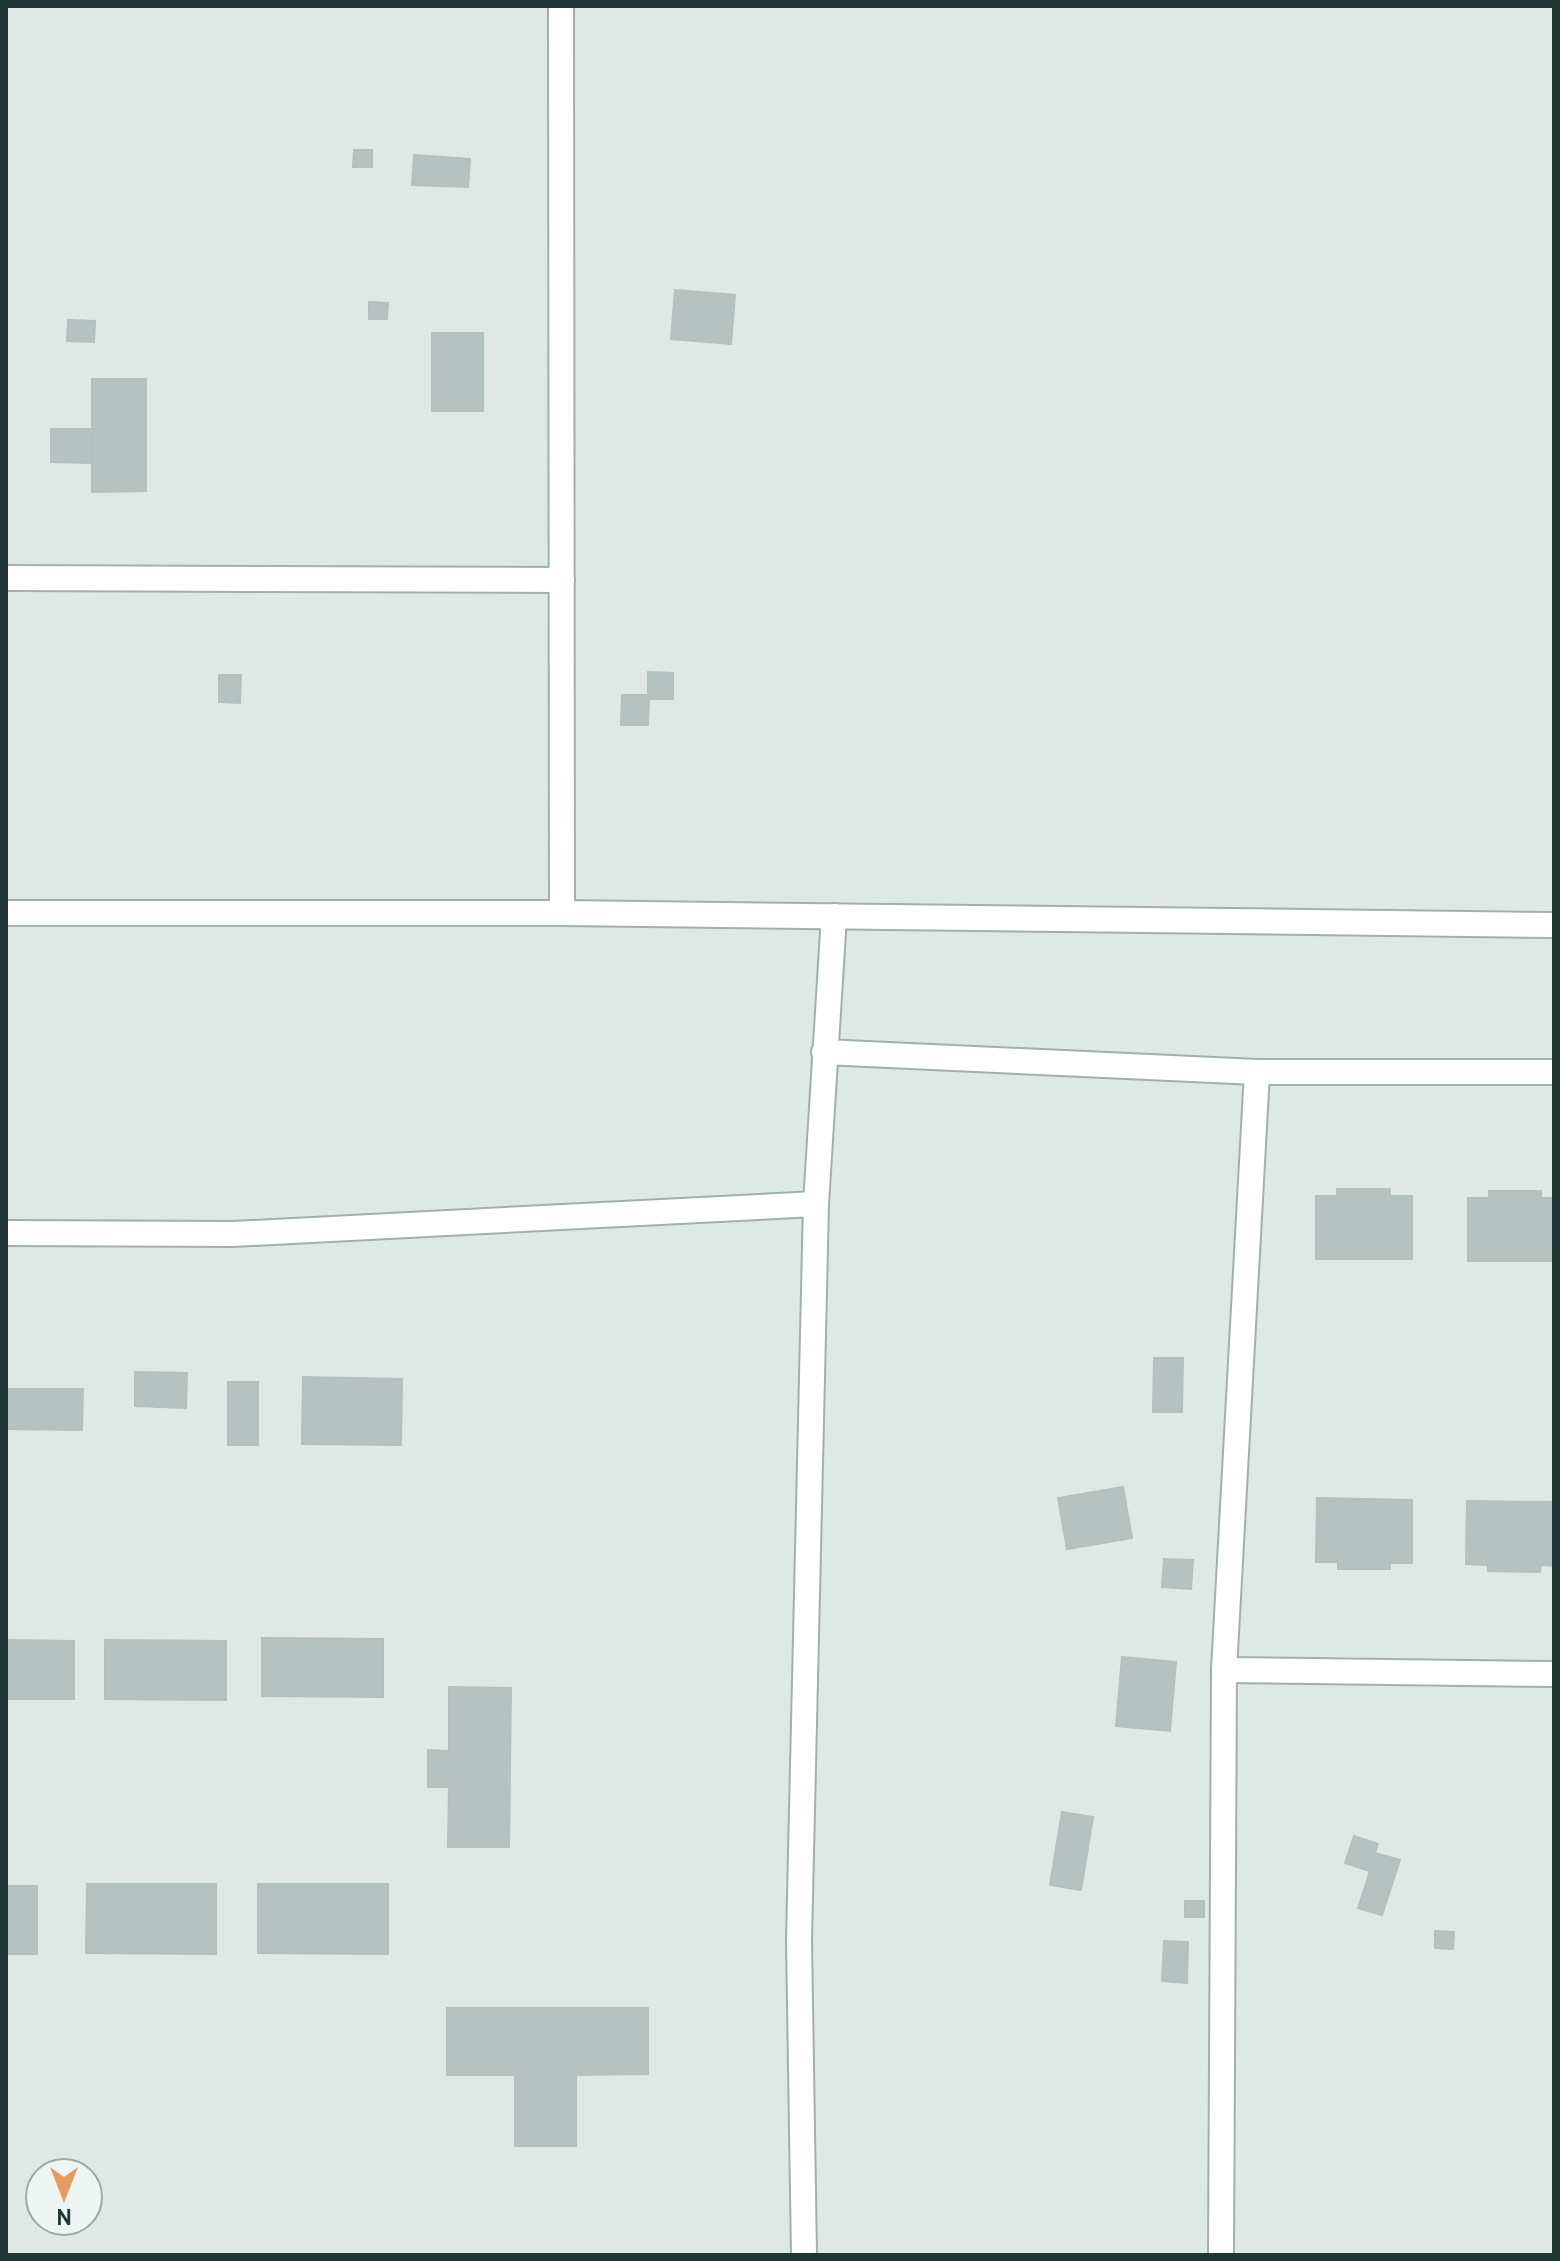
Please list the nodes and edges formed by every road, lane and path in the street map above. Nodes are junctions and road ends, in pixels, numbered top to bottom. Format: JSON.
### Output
{"nodes":[{"id":1,"x":561,"y":6,"type":"edge"},
{"id":2,"x":6,"y":578,"type":"edge"},
{"id":3,"x":562,"y":580,"type":"junction"},
{"id":4,"x":6,"y":913,"type":"edge"},
{"id":5,"x":562,"y":913,"type":"junction"},
{"id":6,"x":834,"y":916,"type":"junction"},
{"id":7,"x":1554,"y":925,"type":"edge"},
{"id":8,"x":824,"y":1052,"type":"junction"},
{"id":9,"x":1257,"y":1072,"type":"junction"},
{"id":10,"x":1554,"y":1072,"type":"edge"},
{"id":11,"x":816,"y":1204,"type":"junction"},
{"id":12,"x":6,"y":1233,"type":"edge"},
{"id":13,"x":1224,"y":1670,"type":"junction"},
{"id":14,"x":1554,"y":1674,"type":"edge"},
{"id":15,"x":804,"y":2255,"type":"edge"},
{"id":16,"x":1221,"y":2255,"type":"edge"}],
"edges":[{"from":1,"to":3,"type":"street"},
{"from":2,"to":3,"type":"street"},
{"from":3,"to":5,"type":"street"},
{"from":4,"to":5,"type":"street"},
{"from":5,"to":6,"type":"street"},
{"from":6,"to":7,"type":"street"},
{"from":6,"to":8,"type":"street"},
{"from":8,"to":9,"type":"street"},
{"from":8,"to":11,"type":"street"},
{"from":9,"to":10,"type":"street"},
{"from":9,"to":13,"type":"street"},
{"from":11,"to":12,"type":"street"},
{"from":11,"to":15,"type":"street"},
{"from":13,"to":14,"type":"street"},
{"from":13,"to":16,"type":"street"}]}
